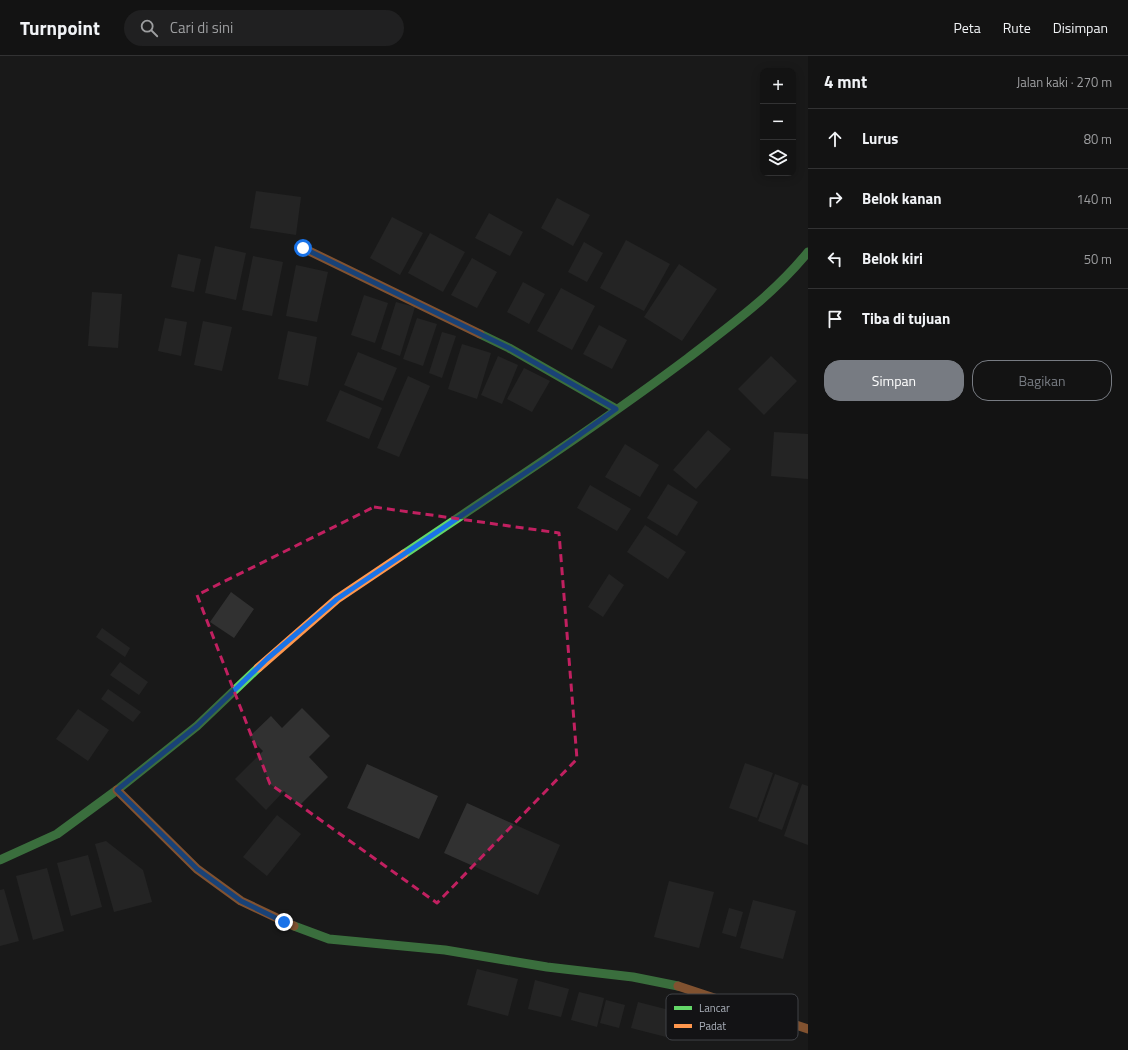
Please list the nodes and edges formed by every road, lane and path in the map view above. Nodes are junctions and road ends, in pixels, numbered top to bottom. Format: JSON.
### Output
{"nodes":[{"id":1,"x":303,"y":248,"type":"dead end"},
{"id":2,"x":808,"y":252,"type":"edge"},
{"id":3,"x":616,"y":409,"type":"junction"},
{"id":4,"x":117,"y":790,"type":"junction"},
{"id":5,"x":0,"y":860,"type":"edge"},
{"id":6,"x":701,"y":994,"type":"edge"},
{"id":7,"x":798,"y":1026,"type":"edge"},
{"id":8,"x":808,"y":1029,"type":"edge"}],
"edges":[{"from":1,"to":3,"type":"street"},
{"from":2,"to":3,"type":"street"},
{"from":3,"to":4,"type":"street"},
{"from":4,"to":5,"type":"street"},
{"from":4,"to":6,"type":"street"},
{"from":7,"to":8,"type":"street"}]}
